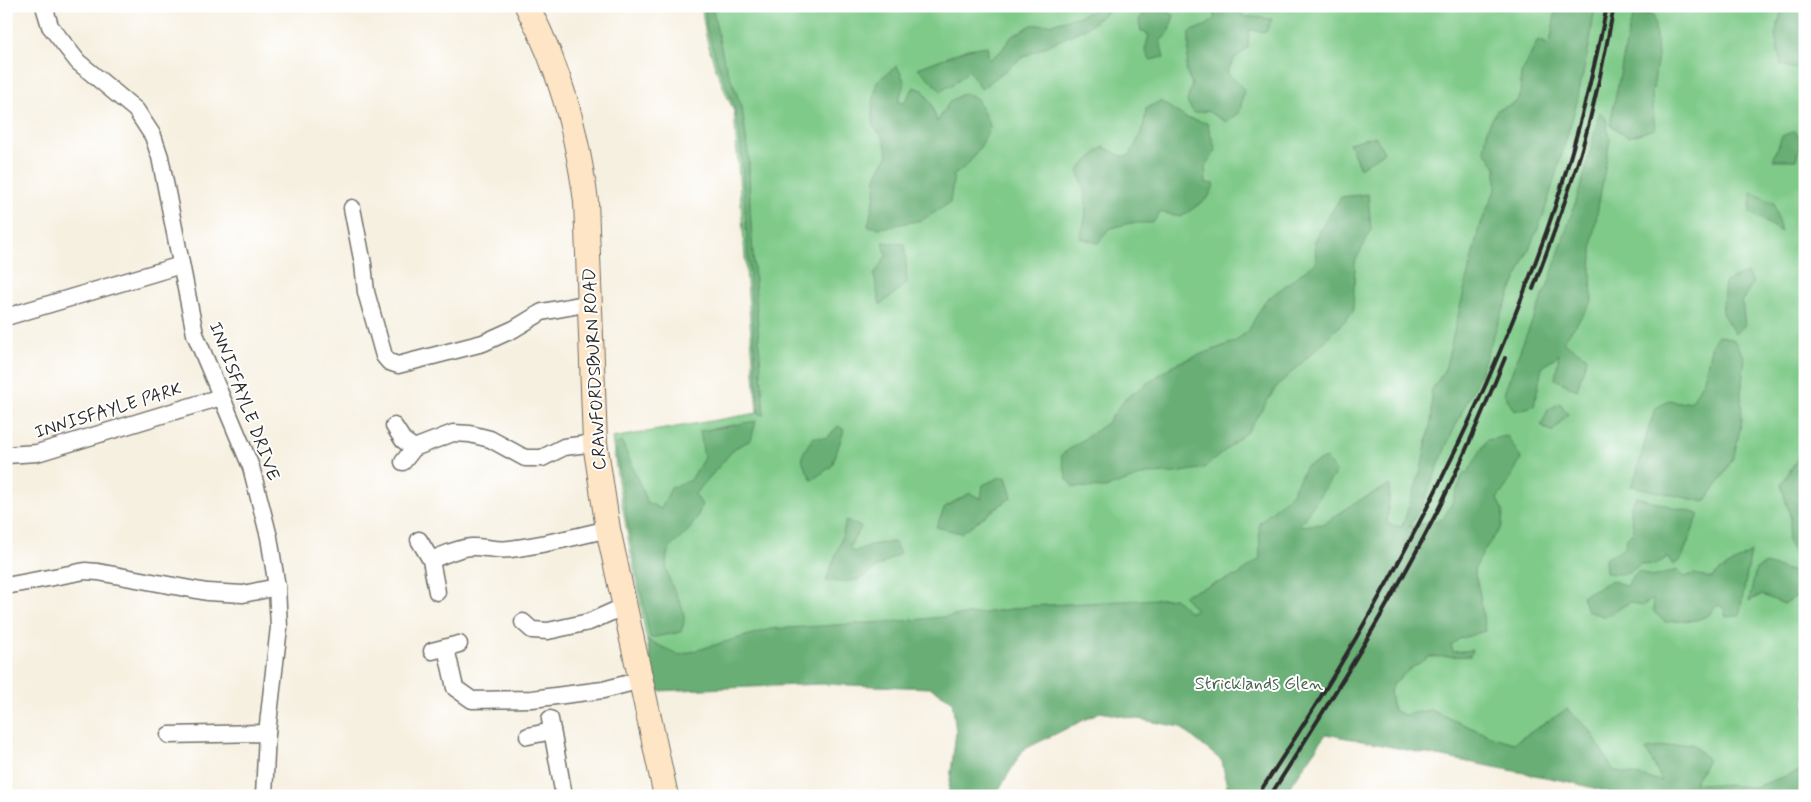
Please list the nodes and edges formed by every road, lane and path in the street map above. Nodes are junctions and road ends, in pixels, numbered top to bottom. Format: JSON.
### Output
{"nodes":[{"id":1,"x":44,"y":6,"type":"edge"},
{"id":2,"x":527,"y":6,"type":"edge"},
{"id":3,"x":352,"y":208,"type":"dead end"},
{"id":4,"x":181,"y":265,"type":"junction"},
{"id":5,"x":590,"y":303,"type":"junction"},
{"id":6,"x":6,"y":317,"type":"edge"},
{"id":7,"x":220,"y":397,"type":"junction"},
{"id":8,"x":394,"y":426,"type":"dead end"},
{"id":9,"x":595,"y":443,"type":"junction"},
{"id":10,"x":414,"y":448,"type":"junction"},
{"id":11,"x":6,"y":455,"type":"edge"},
{"id":12,"x":403,"y":462,"type":"dead end"},
{"id":13,"x":608,"y":529,"type":"junction"},
{"id":14,"x":419,"y":540,"type":"dead end"},
{"id":15,"x":431,"y":560,"type":"junction"},
{"id":16,"x":6,"y":586,"type":"edge"},
{"id":17,"x":276,"y":587,"type":"junction"},
{"id":18,"x":437,"y":592,"type":"dead end"},
{"id":19,"x":624,"y":606,"type":"junction"},
{"id":20,"x":523,"y":622,"type":"dead end"},
{"id":21,"x":446,"y":648,"type":"dead end"},
{"id":22,"x":641,"y":680,"type":"junction"},
{"id":23,"x":268,"y":733,"type":"junction"},
{"id":24,"x":169,"y":735,"type":"dead end"},
{"id":25,"x":528,"y":736,"type":"dead end"},
{"id":26,"x":264,"y":796,"type":"edge"},
{"id":27,"x":564,"y":796,"type":"edge"},
{"id":28,"x":666,"y":796,"type":"edge"}],
"edges":[{"from":1,"to":4,"type":"street","name":"INNISFAYLE DRIVE"},
{"from":2,"to":5,"type":"main road","name":"CRAWFORDSBURN ROAD"},
{"from":3,"to":5,"type":"street"},
{"from":4,"to":6,"type":"street"},
{"from":4,"to":7,"type":"street","name":"INNISFAYLE DRIVE"},
{"from":5,"to":9,"type":"main road","name":"CRAWFORDSBURN ROAD"},
{"from":7,"to":11,"type":"street","name":"INNISFAYLE PARK"},
{"from":7,"to":17,"type":"street","name":"INNISFAYLE DRIVE"},
{"from":8,"to":10,"type":"street"},
{"from":9,"to":10,"type":"street"},
{"from":9,"to":13,"type":"main road","name":"CRAWFORDSBURN ROAD"},
{"from":10,"to":12,"type":"street"},
{"from":13,"to":15,"type":"street"},
{"from":13,"to":19,"type":"main road","name":"CRAWFORDSBURN ROAD"},
{"from":14,"to":15,"type":"street"},
{"from":15,"to":18,"type":"street"},
{"from":16,"to":17,"type":"street"},
{"from":17,"to":23,"type":"street","name":"INNISFAYLE DRIVE"},
{"from":19,"to":20,"type":"street"},
{"from":19,"to":22,"type":"main road","name":"CRAWFORDSBURN ROAD"},
{"from":21,"to":22,"type":"street"},
{"from":22,"to":28,"type":"main road","name":"CRAWFORDSBURN ROAD"},
{"from":23,"to":24,"type":"street"},
{"from":23,"to":26,"type":"street","name":"INNISFAYLE DRIVE"},
{"from":25,"to":27,"type":"street"}]}
